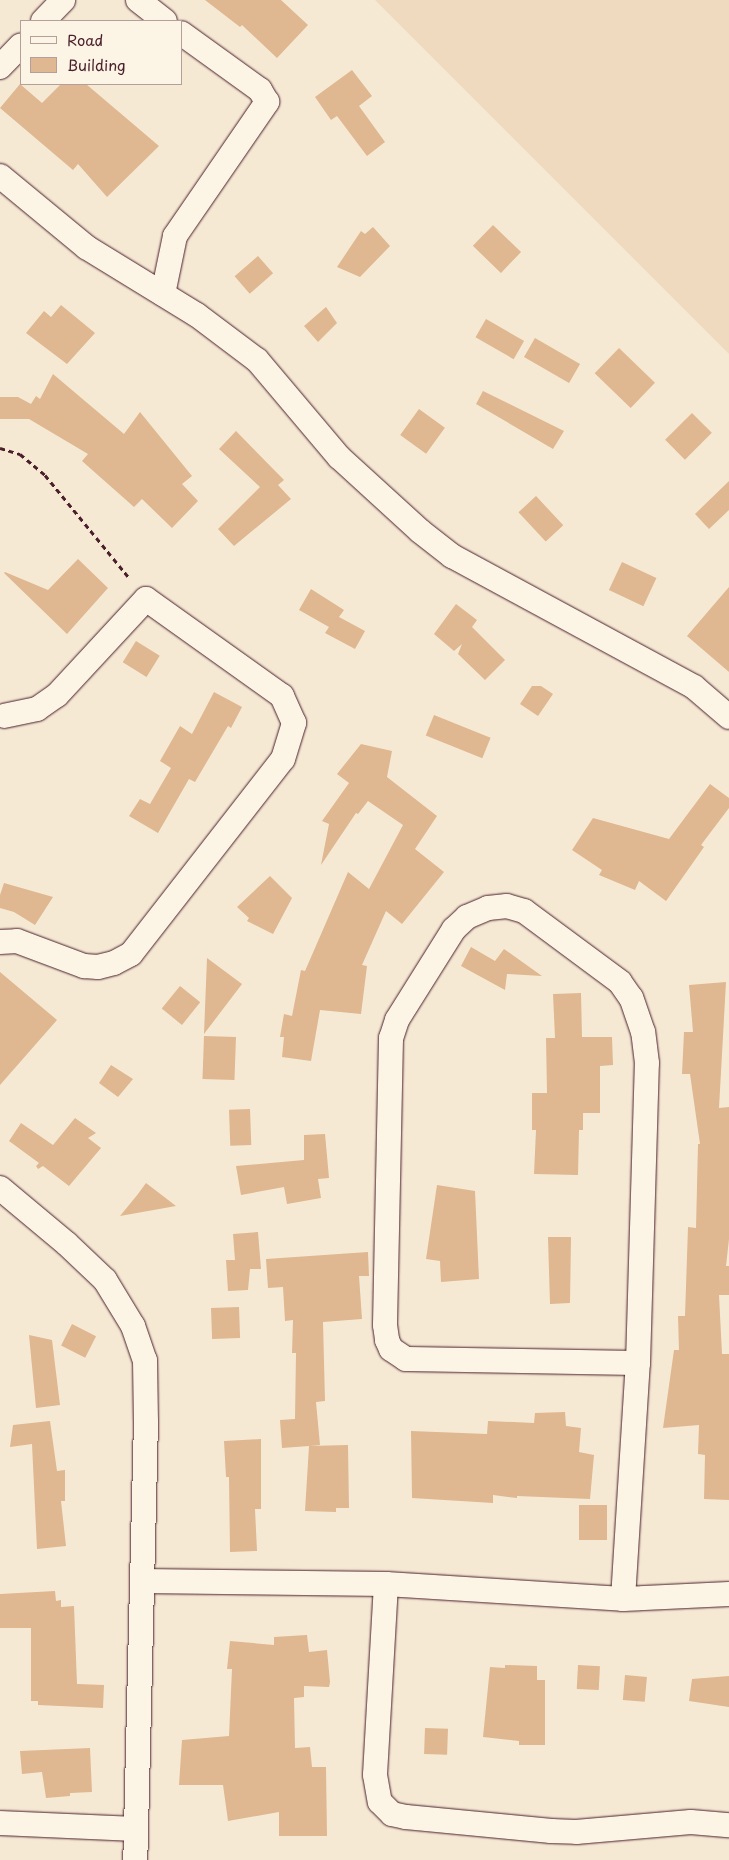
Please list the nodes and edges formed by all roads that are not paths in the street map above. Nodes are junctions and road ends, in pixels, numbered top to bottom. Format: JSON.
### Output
{"nodes":[{"id":1,"x":63,"y":0,"type":"edge"},
{"id":2,"x":138,"y":0,"type":"edge"},
{"id":3,"x":44,"y":20,"type":"edge"},
{"id":4,"x":164,"y":20,"type":"edge"},
{"id":5,"x":182,"y":35,"type":"edge"},
{"id":6,"x":20,"y":46,"type":"edge"},
{"id":7,"x":0,"y":67,"type":"edge"},
{"id":8,"x":0,"y":176,"type":"edge"},
{"id":9,"x":163,"y":294,"type":"junction"},
{"id":10,"x":5,"y":716,"type":"dead end"},
{"id":11,"x":729,"y":716,"type":"edge"},
{"id":12,"x":0,"y":942,"type":"edge"},
{"id":13,"x":0,"y":1188,"type":"edge"},
{"id":14,"x":638,"y":1363,"type":"junction"},
{"id":15,"x":142,"y":1581,"type":"junction"},
{"id":16,"x":386,"y":1584,"type":"junction"},
{"id":17,"x":729,"y":1594,"type":"edge"},
{"id":18,"x":623,"y":1599,"type":"junction"},
{"id":19,"x":0,"y":1823,"type":"edge"},
{"id":20,"x":729,"y":1825,"type":"edge"},
{"id":21,"x":135,"y":1829,"type":"junction"},
{"id":22,"x":135,"y":1860,"type":"edge"}],
"edges":[{"from":1,"to":3,"type":"street"},
{"from":2,"to":4,"type":"street"},
{"from":5,"to":9,"type":"street"},
{"from":6,"to":7,"type":"street"},
{"from":8,"to":9,"type":"street"},
{"from":9,"to":11,"type":"street"},
{"from":10,"to":12,"type":"street"},
{"from":13,"to":15,"type":"street"},
{"from":14,"to":14,"type":"street"},
{"from":14,"to":18,"type":"street"},
{"from":15,"to":16,"type":"street"},
{"from":15,"to":21,"type":"street"},
{"from":16,"to":18,"type":"street"},
{"from":16,"to":20,"type":"street"},
{"from":17,"to":18,"type":"street"},
{"from":19,"to":21,"type":"street"},
{"from":21,"to":22,"type":"street"}]}
